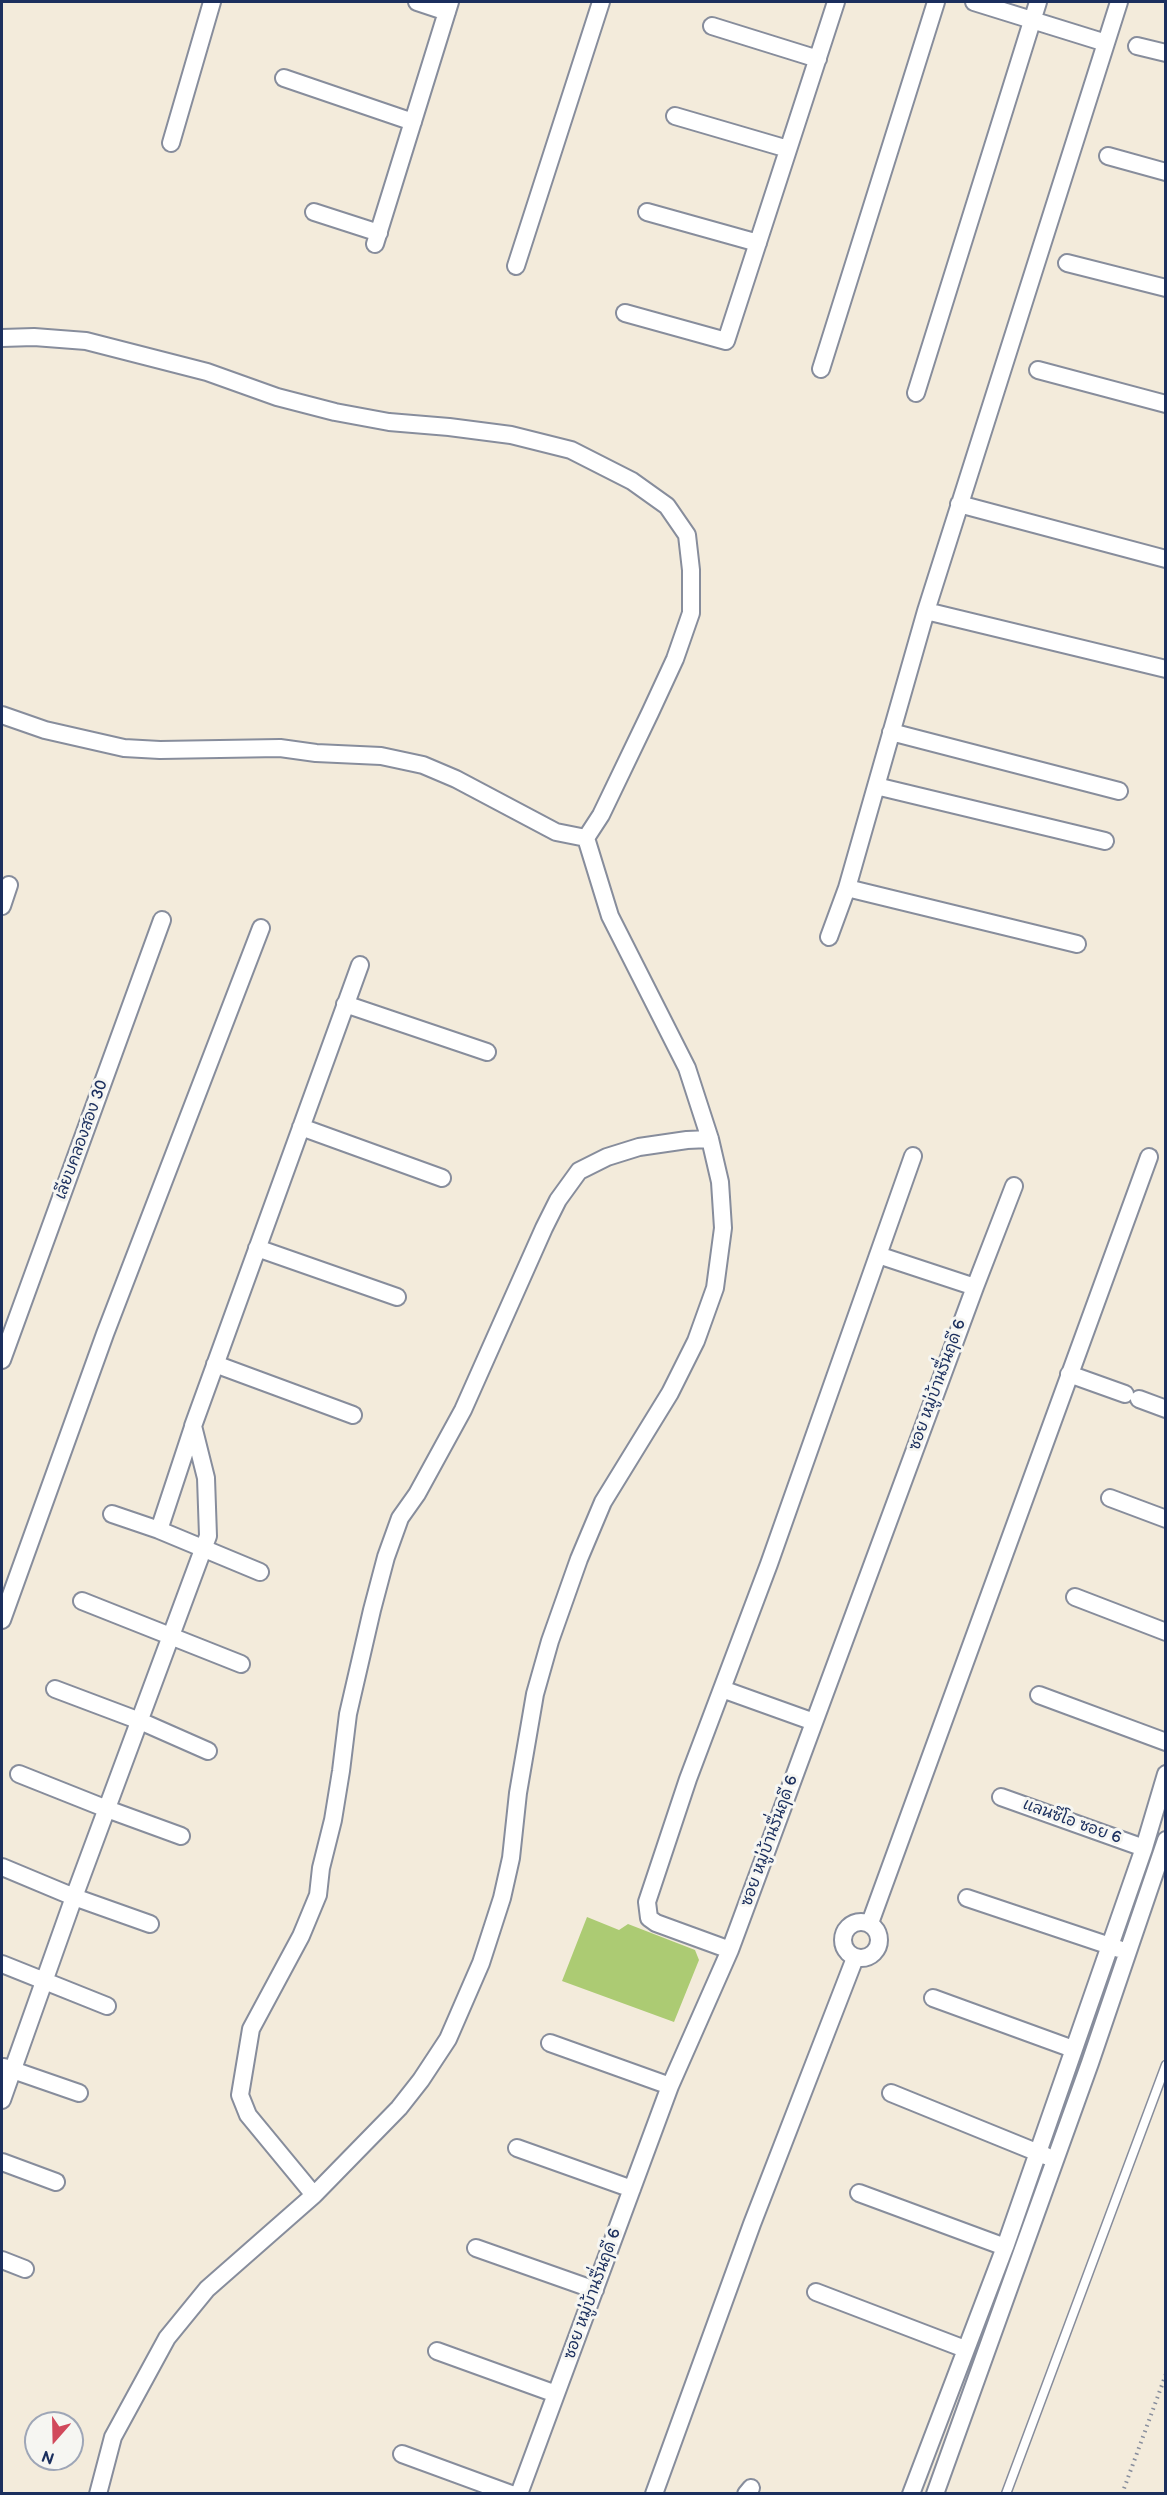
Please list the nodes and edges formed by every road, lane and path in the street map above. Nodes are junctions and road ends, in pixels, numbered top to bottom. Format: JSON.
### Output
{"nodes":[{"id":1,"x":212,"y":2,"type":"edge"},
{"id":2,"x":417,"y":2,"type":"edge"},
{"id":3,"x":601,"y":2,"type":"edge"},
{"id":4,"x":836,"y":2,"type":"edge"},
{"id":5,"x":936,"y":2,"type":"edge"},
{"id":6,"x":974,"y":2,"type":"edge"},
{"id":7,"x":1038,"y":2,"type":"edge"},
{"id":8,"x":1119,"y":2,"type":"edge"},
{"id":9,"x":449,"y":7,"type":"edge"},
{"id":10,"x":1032,"y":20,"type":"junction"},
{"id":11,"x":712,"y":26,"type":"dead end"},
{"id":12,"x":1106,"y":44,"type":"junction"},
{"id":13,"x":1137,"y":45,"type":"dead end"},
{"id":14,"x":1166,"y":54,"type":"edge"},
{"id":15,"x":818,"y":59,"type":"junction"},
{"id":16,"x":284,"y":78,"type":"dead end"},
{"id":17,"x":675,"y":116,"type":"dead end"},
{"id":18,"x":413,"y":122,"type":"junction"},
{"id":19,"x":171,"y":143,"type":"dead end"},
{"id":20,"x":788,"y":149,"type":"junction"},
{"id":21,"x":1108,"y":156,"type":"dead end"},
{"id":22,"x":1166,"y":172,"type":"edge"},
{"id":23,"x":314,"y":212,"type":"dead end"},
{"id":24,"x":647,"y":212,"type":"dead end"},
{"id":25,"x":758,"y":243,"type":"junction"},
{"id":26,"x":1066,"y":263,"type":"dead end"},
{"id":27,"x":516,"y":266,"type":"dead end"},
{"id":28,"x":1166,"y":288,"type":"edge"},
{"id":29,"x":625,"y":313,"type":"dead end"},
{"id":30,"x":2,"y":338,"type":"edge"},
{"id":31,"x":821,"y":369,"type":"dead end"},
{"id":32,"x":1038,"y":370,"type":"dead end"},
{"id":33,"x":916,"y":393,"type":"dead end"},
{"id":34,"x":1166,"y":404,"type":"edge"},
{"id":35,"x":959,"y":504,"type":"junction"},
{"id":36,"x":1166,"y":559,"type":"edge"},
{"id":37,"x":926,"y":611,"type":"junction"},
{"id":38,"x":1166,"y":669,"type":"edge"},
{"id":39,"x":2,"y":715,"type":"edge"},
{"id":40,"x":891,"y":732,"type":"junction"},
{"id":41,"x":876,"y":786,"type":"junction"},
{"id":42,"x":1119,"y":791,"type":"dead end"},
{"id":43,"x":586,"y":838,"type":"junction"},
{"id":44,"x":1105,"y":841,"type":"dead end"},
{"id":45,"x":9,"y":885,"type":"dead end"},
{"id":46,"x":847,"y":888,"type":"junction"},
{"id":47,"x":2,"y":906,"type":"edge"},
{"id":48,"x":162,"y":920,"type":"dead end"},
{"id":49,"x":261,"y":928,"type":"dead end"},
{"id":50,"x":829,"y":937,"type":"dead end"},
{"id":51,"x":1077,"y":944,"type":"dead end"},
{"id":52,"x":360,"y":966,"type":"dead end"},
{"id":53,"x":345,"y":1004,"type":"junction"},
{"id":54,"x":487,"y":1052,"type":"dead end"},
{"id":55,"x":301,"y":1127,"type":"junction"},
{"id":56,"x":710,"y":1139,"type":"junction"},
{"id":57,"x":913,"y":1156,"type":"dead end"},
{"id":58,"x":1149,"y":1157,"type":"dead end"},
{"id":59,"x":442,"y":1178,"type":"dead end"},
{"id":60,"x":1014,"y":1186,"type":"dead end"},
{"id":61,"x":257,"y":1248,"type":"junction"},
{"id":62,"x":878,"y":1255,"type":"junction"},
{"id":63,"x":975,"y":1287,"type":"junction"},
{"id":64,"x":397,"y":1297,"type":"dead end"},
{"id":65,"x":2,"y":1360,"type":"edge"},
{"id":66,"x":215,"y":1364,"type":"junction"},
{"id":67,"x":1069,"y":1374,"type":"junction"},
{"id":68,"x":1166,"y":1409,"type":"edge"},
{"id":69,"x":353,"y":1415,"type":"dead end"},
{"id":70,"x":193,"y":1426,"type":"junction"},
{"id":71,"x":1110,"y":1498,"type":"dead end"},
{"id":72,"x":112,"y":1514,"type":"dead end"},
{"id":73,"x":1166,"y":1519,"type":"edge"},
{"id":74,"x":159,"y":1530,"type":"junction"},
{"id":75,"x":204,"y":1549,"type":"junction"},
{"id":76,"x":260,"y":1572,"type":"dead end"},
{"id":77,"x":1075,"y":1597,"type":"dead end"},
{"id":78,"x":82,"y":1601,"type":"dead end"},
{"id":79,"x":2,"y":1620,"type":"edge"},
{"id":80,"x":1166,"y":1632,"type":"edge"},
{"id":81,"x":171,"y":1637,"type":"junction"},
{"id":82,"x":242,"y":1664,"type":"dead end"},
{"id":83,"x":55,"y":1689,"type":"dead end"},
{"id":84,"x":722,"y":1689,"type":"junction"},
{"id":85,"x":1039,"y":1695,"type":"dead end"},
{"id":86,"x":140,"y":1720,"type":"junction"},
{"id":87,"x":814,"y":1722,"type":"junction"},
{"id":88,"x":1166,"y":1742,"type":"edge"},
{"id":89,"x":208,"y":1751,"type":"dead end"},
{"id":90,"x":19,"y":1774,"type":"dead end"},
{"id":91,"x":1166,"y":1774,"type":"edge"},
{"id":92,"x":1001,"y":1797,"type":"dead end"},
{"id":93,"x":107,"y":1809,"type":"junction"},
{"id":94,"x":181,"y":1836,"type":"dead end"},
{"id":95,"x":1166,"y":1840,"type":"edge"},
{"id":96,"x":1144,"y":1848,"type":"junction"},
{"id":97,"x":2,"y":1867,"type":"edge"},
{"id":98,"x":74,"y":1897,"type":"junction"},
{"id":99,"x":967,"y":1898,"type":"dead end"},
{"id":100,"x":870,"y":1923,"type":"junction"},
{"id":101,"x":150,"y":1924,"type":"dead end"},
{"id":102,"x":1110,"y":1946,"type":"junction"},
{"id":103,"x":730,"y":1950,"type":"junction"},
{"id":104,"x":1129,"y":1952,"type":"junction"},
{"id":105,"x":855,"y":1958,"type":"junction"},
{"id":106,"x":2,"y":1964,"type":"edge"},
{"id":107,"x":44,"y":1982,"type":"junction"},
{"id":108,"x":933,"y":1998,"type":"dead end"},
{"id":109,"x":107,"y":2006,"type":"dead end"},
{"id":110,"x":550,"y":2043,"type":"dead end"},
{"id":111,"x":1073,"y":2049,"type":"junction"},
{"id":112,"x":1166,"y":2065,"type":"edge"},
{"id":113,"x":7,"y":2069,"type":"edge"},
{"id":114,"x":670,"y":2086,"type":"junction"},
{"id":115,"x":79,"y":2093,"type":"dead end"},
{"id":116,"x":891,"y":2093,"type":"dead end"},
{"id":117,"x":2,"y":2100,"type":"edge"},
{"id":118,"x":517,"y":2148,"type":"dead end"},
{"id":119,"x":1038,"y":2152,"type":"junction"},
{"id":120,"x":1056,"y":2160,"type":"junction"},
{"id":121,"x":2,"y":2162,"type":"edge"},
{"id":122,"x":57,"y":2182,"type":"dead end"},
{"id":123,"x":632,"y":2189,"type":"junction"},
{"id":124,"x":859,"y":2193,"type":"dead end"},
{"id":125,"x":314,"y":2195,"type":"junction"},
{"id":126,"x":1005,"y":2247,"type":"junction"},
{"id":127,"x":476,"y":2248,"type":"dead end"},
{"id":128,"x":2,"y":2260,"type":"edge"},
{"id":129,"x":26,"y":2269,"type":"dead end"},
{"id":130,"x":595,"y":2290,"type":"junction"},
{"id":131,"x":816,"y":2292,"type":"dead end"},
{"id":132,"x":965,"y":2349,"type":"junction"},
{"id":133,"x":437,"y":2351,"type":"dead end"},
{"id":134,"x":1166,"y":2373,"type":"edge"},
{"id":135,"x":556,"y":2394,"type":"junction"},
{"id":136,"x":402,"y":2454,"type":"dead end"},
{"id":137,"x":913,"y":2487,"type":"edge"},
{"id":138,"x":936,"y":2491,"type":"edge"},
{"id":139,"x":98,"y":2493,"type":"edge"},
{"id":140,"x":511,"y":2493,"type":"edge"},
{"id":141,"x":519,"y":2493,"type":"edge"},
{"id":142,"x":654,"y":2493,"type":"edge"},
{"id":143,"x":1006,"y":2493,"type":"edge"},
{"id":144,"x":1122,"y":2493,"type":"edge"}],
"edges":[{"from":1,"to":19,"type":"street"},
{"from":2,"to":9,"type":"street"},
{"from":3,"to":27,"type":"street"},
{"from":4,"to":15,"type":"street"},
{"from":5,"to":31,"type":"street"},
{"from":6,"to":10,"type":"street"},
{"from":7,"to":10,"type":"street"},
{"from":8,"to":12,"type":"street"},
{"from":9,"to":18,"type":"street"},
{"from":10,"to":12,"type":"street"},
{"from":10,"to":33,"type":"street"},
{"from":11,"to":15,"type":"street"},
{"from":12,"to":35,"type":"street"},
{"from":13,"to":14,"type":"street"},
{"from":15,"to":20,"type":"street"},
{"from":16,"to":18,"type":"street"},
{"from":17,"to":20,"type":"street"},
{"from":18,"to":23,"type":"street"},
{"from":20,"to":25,"type":"street"},
{"from":21,"to":22,"type":"street"},
{"from":24,"to":25,"type":"street"},
{"from":25,"to":29,"type":"street"},
{"from":26,"to":28,"type":"street"},
{"from":30,"to":43,"type":"street"},
{"from":32,"to":34,"type":"street"},
{"from":35,"to":36,"type":"street"},
{"from":35,"to":37,"type":"street"},
{"from":37,"to":38,"type":"street"},
{"from":37,"to":40,"type":"street"},
{"from":39,"to":43,"type":"street"},
{"from":40,"to":41,"type":"street"},
{"from":40,"to":42,"type":"street"},
{"from":41,"to":44,"type":"street"},
{"from":41,"to":46,"type":"street"},
{"from":43,"to":56,"type":"street"},
{"from":45,"to":47,"type":"street"},
{"from":46,"to":50,"type":"street"},
{"from":46,"to":51,"type":"street"},
{"from":48,"to":65,"type":"street","name":"เลียบคลองสอง 30"},
{"from":49,"to":79,"type":"street"},
{"from":52,"to":53,"type":"street"},
{"from":53,"to":54,"type":"street"},
{"from":53,"to":55,"type":"street"},
{"from":55,"to":59,"type":"street"},
{"from":55,"to":61,"type":"street"},
{"from":56,"to":125,"type":"street"},
{"from":56,"to":125,"type":"street"},
{"from":57,"to":62,"type":"street"},
{"from":58,"to":67,"type":"street"},
{"from":60,"to":63,"type":"street","name":"ซอย หมู่บ้านรื่นฤดี 6"},
{"from":61,"to":64,"type":"street"},
{"from":61,"to":66,"type":"street"},
{"from":62,"to":63,"type":"street"},
{"from":62,"to":84,"type":"street"},
{"from":63,"to":87,"type":"street","name":"ซอย หมู่บ้านรื่นฤดี 6"},
{"from":66,"to":69,"type":"street"},
{"from":66,"to":70,"type":"street"},
{"from":67,"to":68,"type":"street"},
{"from":67,"to":100,"type":"street"},
{"from":70,"to":74,"type":"street"},
{"from":70,"to":75,"type":"street"},
{"from":71,"to":73,"type":"street"},
{"from":72,"to":74,"type":"street"},
{"from":74,"to":75,"type":"street"},
{"from":75,"to":76,"type":"street"},
{"from":75,"to":81,"type":"street"},
{"from":77,"to":80,"type":"street"},
{"from":78,"to":81,"type":"street"},
{"from":81,"to":82,"type":"street"},
{"from":81,"to":86,"type":"street"},
{"from":83,"to":86,"type":"street"},
{"from":84,"to":87,"type":"street"},
{"from":84,"to":103,"type":"street"},
{"from":85,"to":88,"type":"street"},
{"from":86,"to":89,"type":"street"},
{"from":86,"to":93,"type":"street"},
{"from":87,"to":103,"type":"street","name":"ซอย หมู่บ้านรื่นฤดี 6"},
{"from":90,"to":93,"type":"street"},
{"from":91,"to":96,"type":"street"},
{"from":92,"to":96,"type":"street","name":"แลนซีโอ ซอย 6"},
{"from":93,"to":94,"type":"street"},
{"from":93,"to":98,"type":"street"},
{"from":95,"to":104,"type":"street"},
{"from":96,"to":102,"type":"street"},
{"from":97,"to":98,"type":"street"},
{"from":98,"to":101,"type":"street"},
{"from":98,"to":107,"type":"street"},
{"from":99,"to":102,"type":"street"},
{"from":100,"to":105,"type":"street"},
{"from":100,"to":105,"type":"street"},
{"from":102,"to":104,"type":"street"},
{"from":102,"to":111,"type":"street"},
{"from":103,"to":114,"type":"street","name":"ซอย หมู่บ้านรื่นฤดี 6"},
{"from":104,"to":120,"type":"street"},
{"from":105,"to":142,"type":"street"},
{"from":106,"to":107,"type":"street"},
{"from":107,"to":109,"type":"street"},
{"from":107,"to":113,"type":"street"},
{"from":108,"to":111,"type":"street"},
{"from":110,"to":114,"type":"street"},
{"from":111,"to":119,"type":"street"},
{"from":112,"to":143,"type":"lane"},
{"from":113,"to":115,"type":"street"},
{"from":113,"to":117,"type":"street"},
{"from":114,"to":123,"type":"street","name":"ซอย หมู่บ้านรื่นฤดี 6"},
{"from":116,"to":119,"type":"street"},
{"from":118,"to":123,"type":"street"},
{"from":119,"to":120,"type":"street"},
{"from":119,"to":126,"type":"street"},
{"from":120,"to":138,"type":"street"},
{"from":121,"to":122,"type":"street"},
{"from":123,"to":130,"type":"street","name":"ซอย หมู่บ้านรื่นฤดี 6"},
{"from":124,"to":126,"type":"street"},
{"from":125,"to":139,"type":"street"},
{"from":126,"to":132,"type":"street"},
{"from":127,"to":130,"type":"street"},
{"from":128,"to":129,"type":"street"},
{"from":130,"to":135,"type":"street","name":"ซอย หมู่บ้านรื่นฤดี 6"},
{"from":131,"to":132,"type":"street"},
{"from":132,"to":137,"type":"street"},
{"from":133,"to":135,"type":"street"},
{"from":134,"to":144,"type":"path"},
{"from":135,"to":141,"type":"street","name":"ซอย หมู่บ้านรื่นฤดี 6"},
{"from":136,"to":140,"type":"street"},
{"from":137,"to":138,"type":"street"}]}
